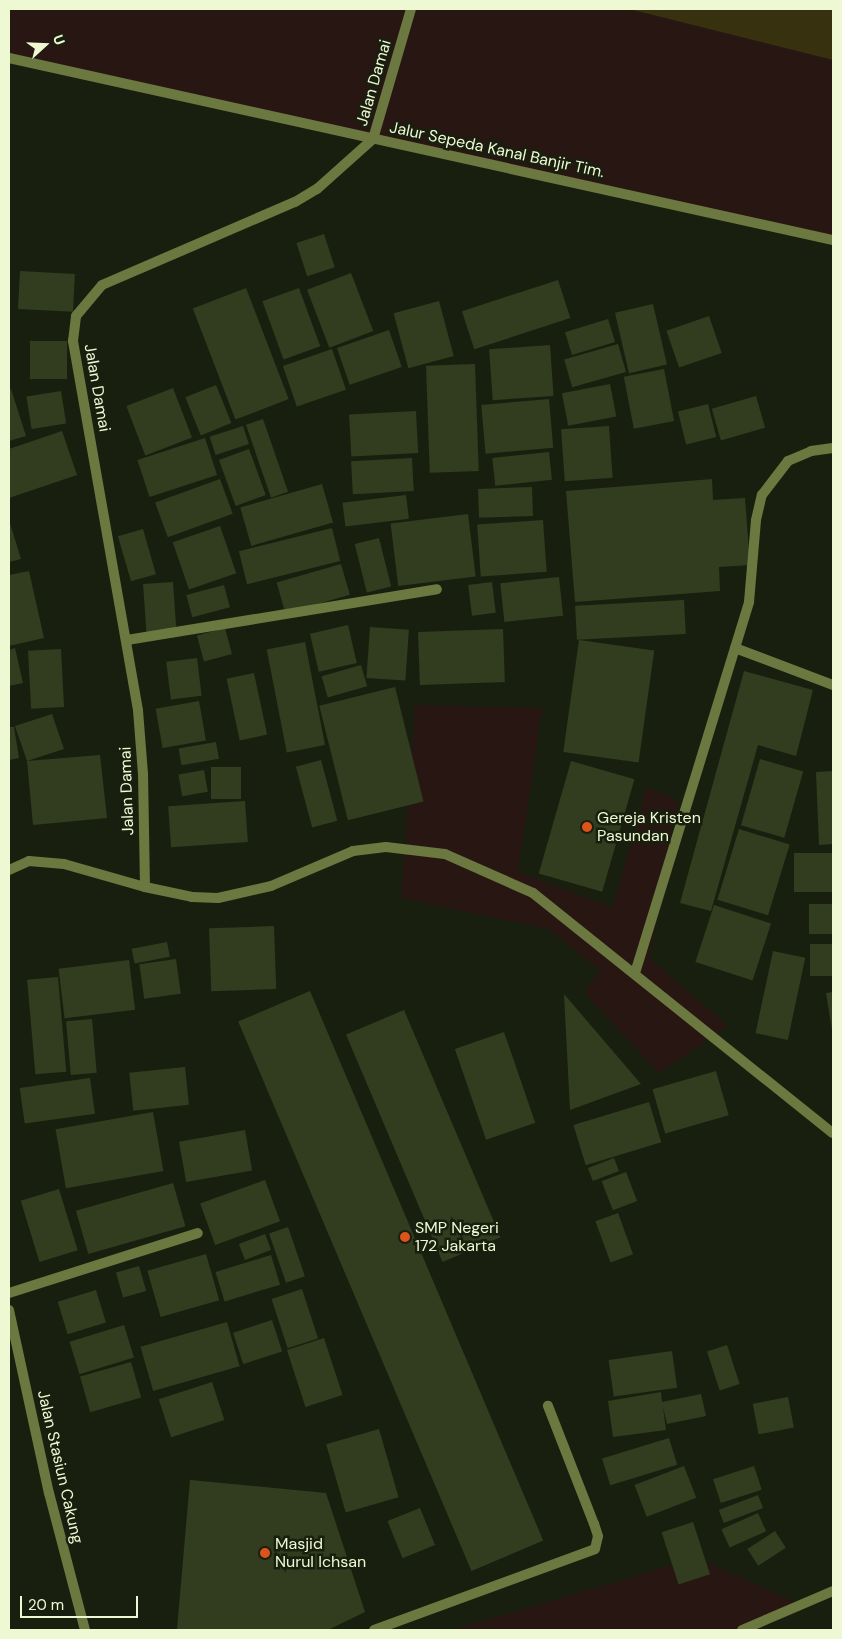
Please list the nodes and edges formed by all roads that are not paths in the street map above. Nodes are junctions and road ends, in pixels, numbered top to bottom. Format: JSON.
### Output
{"nodes":[{"id":1,"x":411,"y":9,"type":"edge"},
{"id":2,"x":9,"y":58,"type":"edge"},
{"id":3,"x":373,"y":139,"type":"junction"},
{"id":4,"x":833,"y":240,"type":"edge"},
{"id":5,"x":833,"y":448,"type":"edge"},
{"id":6,"x":437,"y":589,"type":"dead end"},
{"id":7,"x":126,"y":640,"type":"junction"},
{"id":8,"x":735,"y":648,"type":"junction"},
{"id":9,"x":833,"y":685,"type":"edge"},
{"id":10,"x":9,"y":870,"type":"edge"},
{"id":11,"x":145,"y":887,"type":"junction"},
{"id":12,"x":635,"y":973,"type":"junction"},
{"id":13,"x":833,"y":1133,"type":"edge"},
{"id":14,"x":198,"y":1233,"type":"dead end"},
{"id":15,"x":9,"y":1292,"type":"edge"},
{"id":16,"x":9,"y":1310,"type":"edge"},
{"id":17,"x":548,"y":1406,"type":"dead end"},
{"id":18,"x":833,"y":1591,"type":"edge"},
{"id":19,"x":85,"y":1630,"type":"edge"},
{"id":20,"x":374,"y":1630,"type":"edge"},
{"id":21,"x":742,"y":1630,"type":"edge"}],
"edges":[{"from":1,"to":3,"type":"street","name":"Jalan Damai"},
{"from":2,"to":3,"type":"street","name":"Jalur Sepeda Kanal Banjir Tim."},
{"from":3,"to":4,"type":"street","name":"Jalur Sepeda Kanal Banjir Tim."},
{"from":3,"to":7,"type":"street","name":"Jalan Damai"},
{"from":5,"to":8,"type":"street"},
{"from":6,"to":7,"type":"street"},
{"from":7,"to":11,"type":"street","name":"Jalan Damai"},
{"from":8,"to":9,"type":"street"},
{"from":8,"to":12,"type":"street"},
{"from":10,"to":11,"type":"street"},
{"from":11,"to":12,"type":"street"},
{"from":12,"to":13,"type":"street"},
{"from":14,"to":15,"type":"street"},
{"from":16,"to":19,"type":"street","name":"Jalan Stasiun Cakung"},
{"from":17,"to":20,"type":"street"},
{"from":18,"to":21,"type":"street"}]}
